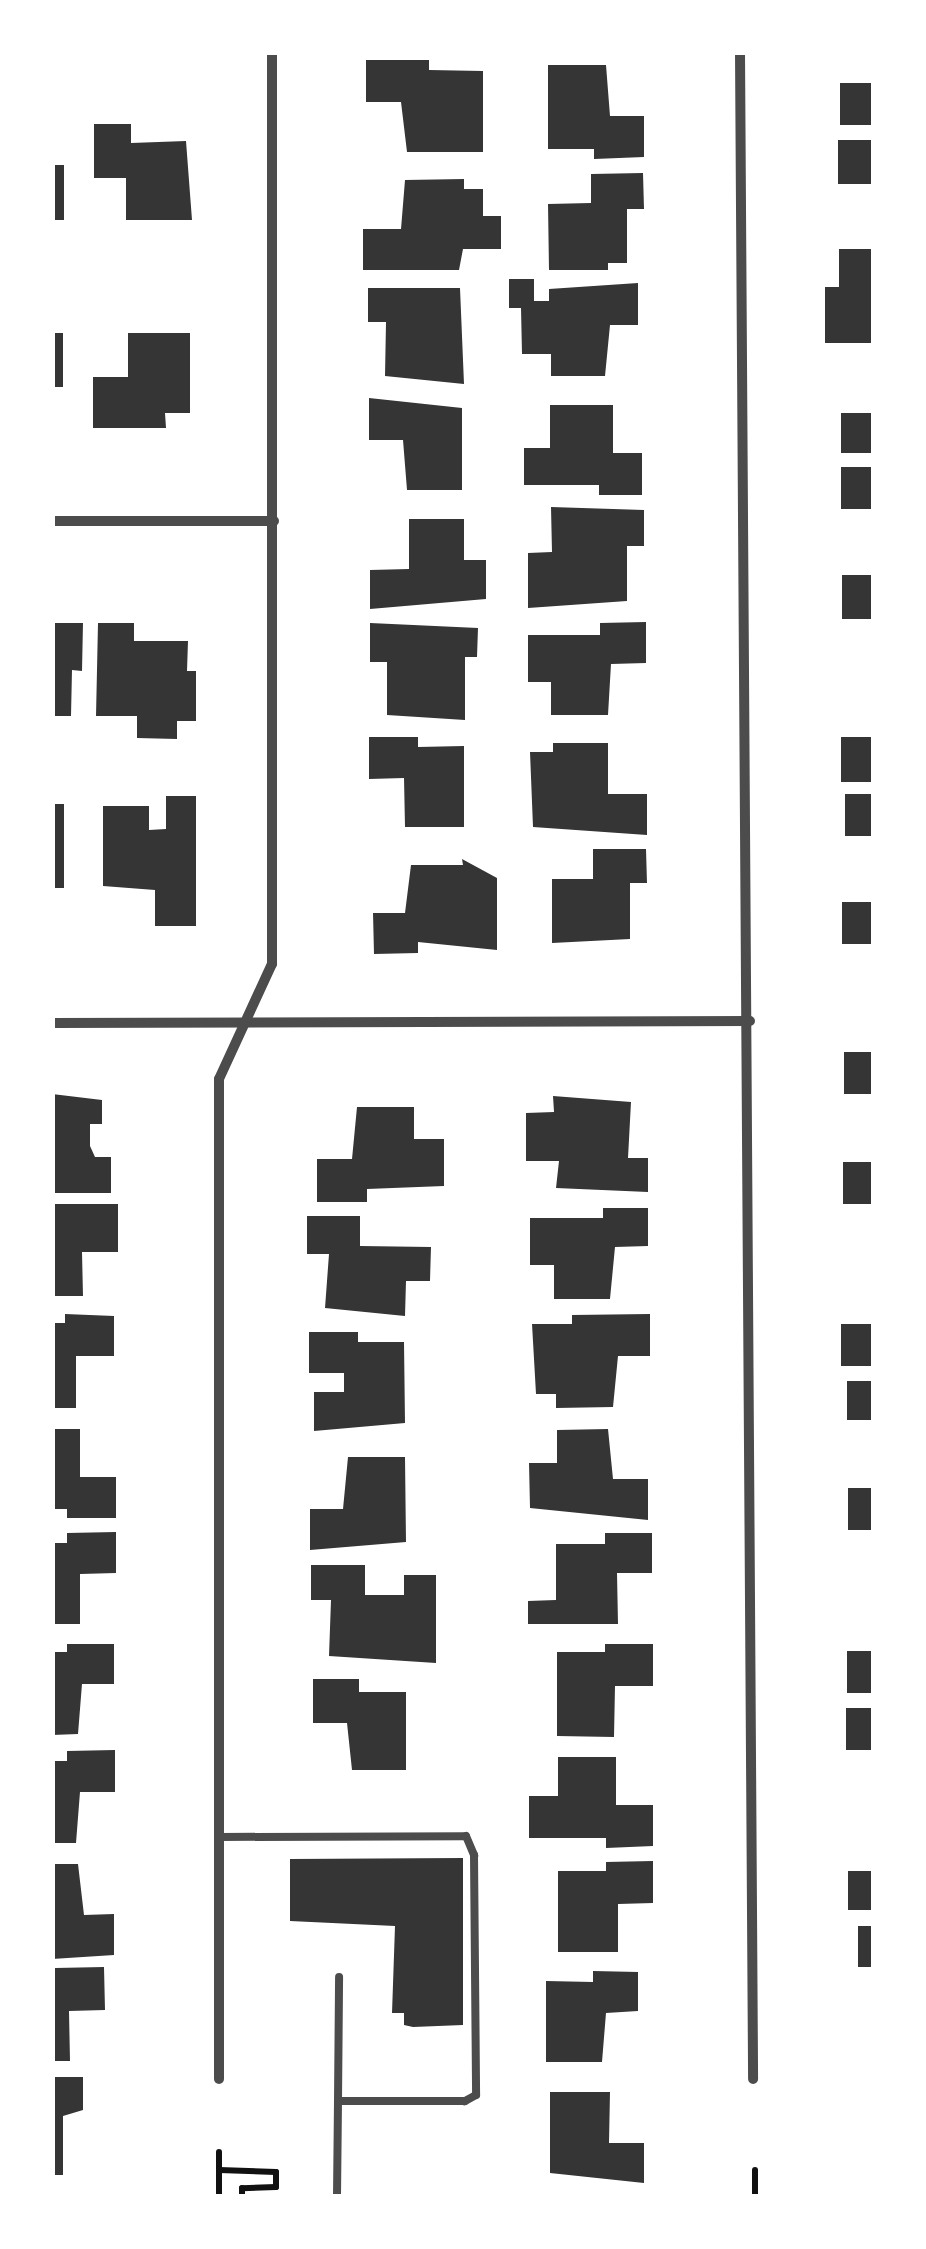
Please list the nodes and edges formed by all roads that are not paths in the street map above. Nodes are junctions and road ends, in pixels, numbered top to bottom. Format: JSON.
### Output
{"nodes":[{"id":1,"x":272,"y":52,"type":"edge"},
{"id":2,"x":740,"y":52,"type":"edge"},
{"id":3,"x":52,"y":521,"type":"edge"},
{"id":4,"x":274,"y":521,"type":"junction"},
{"id":5,"x":750,"y":1021,"type":"junction"},
{"id":6,"x":52,"y":1023,"type":"edge"},
{"id":7,"x":243,"y":1023,"type":"junction"},
{"id":8,"x":219,"y":1837,"type":"junction"},
{"id":9,"x":338,"y":1977,"type":"dead end"},
{"id":10,"x":220,"y":2079,"type":"dead end"},
{"id":11,"x":753,"y":2079,"type":"dead end"},
{"id":12,"x":338,"y":2102,"type":"junction"},
{"id":13,"x":336,"y":2196,"type":"edge"}],
"edges":[{"from":1,"to":4,"type":"street"},
{"from":2,"to":5,"type":"street"},
{"from":3,"to":4,"type":"street"},
{"from":4,"to":7,"type":"street"},
{"from":5,"to":7,"type":"street"},
{"from":5,"to":11,"type":"street"},
{"from":6,"to":7,"type":"street"},
{"from":7,"to":8,"type":"street"},
{"from":8,"to":10,"type":"street"},
{"from":8,"to":12,"type":"lane"},
{"from":9,"to":12,"type":"lane"},
{"from":12,"to":13,"type":"lane"}]}
